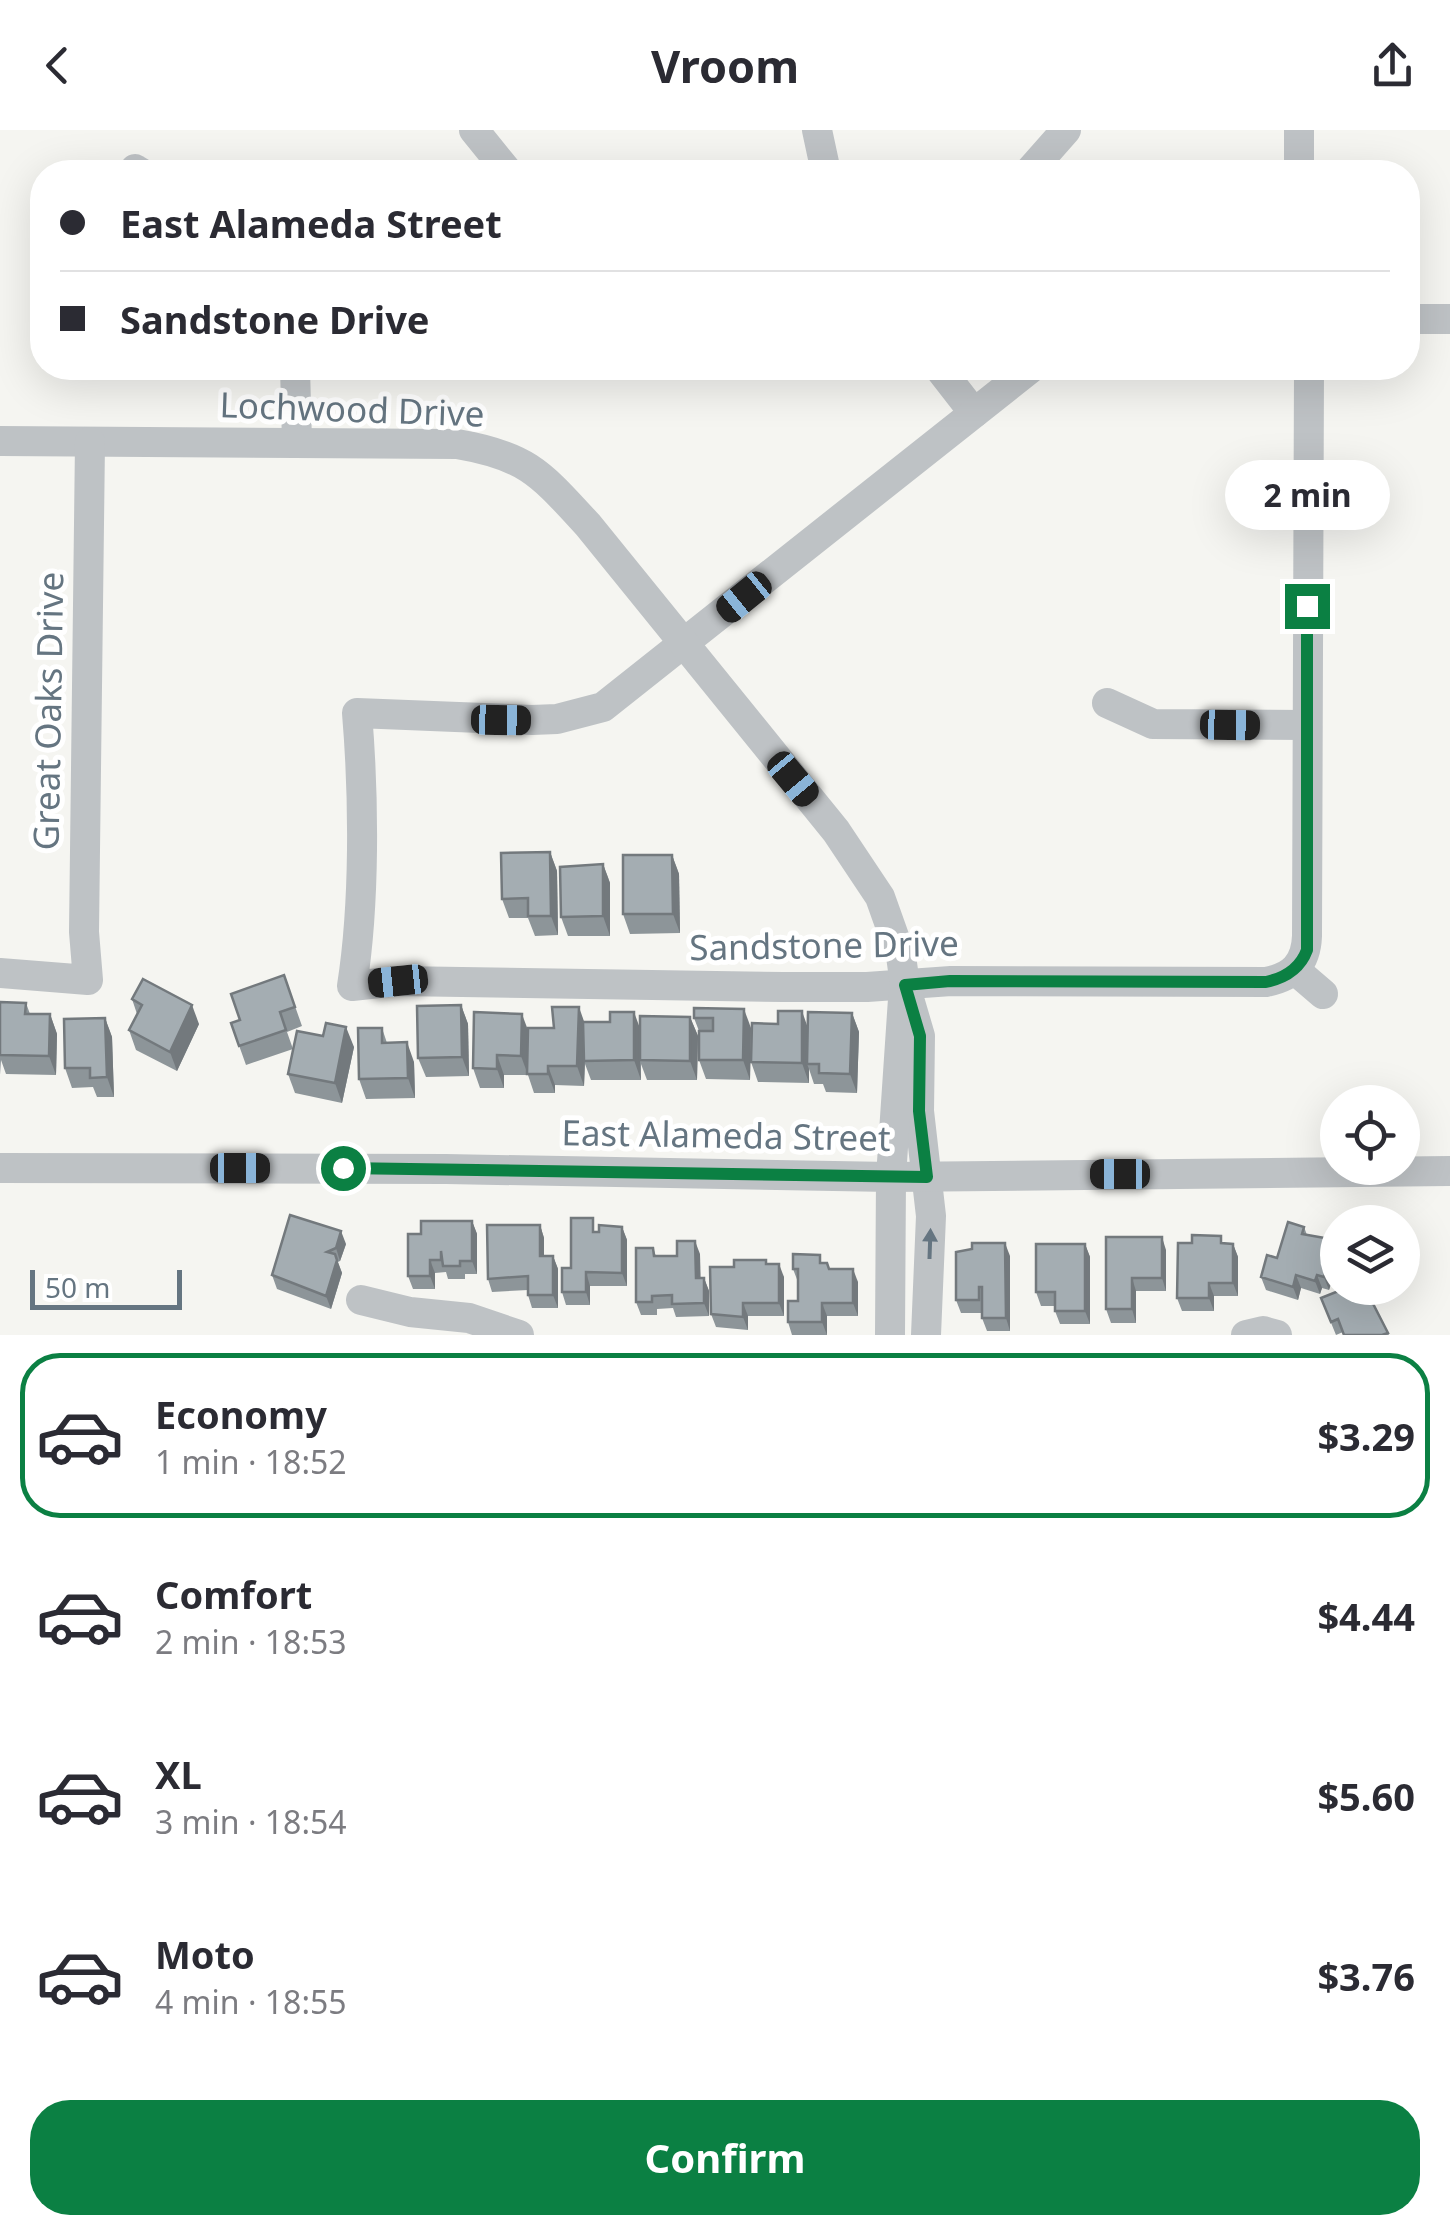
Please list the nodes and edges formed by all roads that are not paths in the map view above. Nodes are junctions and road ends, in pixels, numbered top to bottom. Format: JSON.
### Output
{"nodes":[{"id":1,"x":474,"y":130,"type":"edge"},
{"id":2,"x":817,"y":130,"type":"edge"},
{"id":3,"x":1066,"y":130,"type":"edge"},
{"id":4,"x":498,"y":160,"type":"edge"},
{"id":5,"x":823,"y":160,"type":"edge"},
{"id":6,"x":1040,"y":160,"type":"edge"},
{"id":7,"x":1420,"y":319,"type":"edge"},
{"id":8,"x":1450,"y":319,"type":"edge"},
{"id":9,"x":295,"y":380,"type":"edge"},
{"id":10,"x":949,"y":380,"type":"edge"},
{"id":11,"x":1016,"y":380,"type":"edge"},
{"id":12,"x":1309,"y":380,"type":"edge"},
{"id":13,"x":974,"y":413,"type":"junction"},
{"id":14,"x":0,"y":441,"type":"edge"},
{"id":15,"x":90,"y":442,"type":"junction"},
{"id":16,"x":297,"y":442,"type":"junction"},
{"id":17,"x":684,"y":645,"type":"junction"},
{"id":18,"x":1107,"y":703,"type":"dead end"},
{"id":19,"x":1306,"y":725,"type":"junction"},
{"id":20,"x":1295,"y":970,"type":"junction"},
{"id":21,"x":0,"y":973,"type":"edge"},
{"id":22,"x":905,"y":985,"type":"junction"},
{"id":23,"x":1323,"y":994,"type":"dead end"},
{"id":24,"x":909,"y":1165,"type":"junction"},
{"id":25,"x":0,"y":1168,"type":"edge"},
{"id":26,"x":1450,"y":1171,"type":"edge"},
{"id":27,"x":361,"y":1300,"type":"dead end"},
{"id":28,"x":520,"y":1335,"type":"edge"},
{"id":29,"x":890,"y":1335,"type":"edge"},
{"id":30,"x":926,"y":1335,"type":"edge"},
{"id":31,"x":1246,"y":1335,"type":"edge"},
{"id":32,"x":1276,"y":1335,"type":"edge"}],
"edges":[{"from":1,"to":4,"type":"street"},
{"from":2,"to":5,"type":"street"},
{"from":3,"to":6,"type":"street"},
{"from":7,"to":8,"type":"street"},
{"from":9,"to":16,"type":"street"},
{"from":10,"to":13,"type":"street"},
{"from":11,"to":13,"type":"street"},
{"from":12,"to":19,"type":"street"},
{"from":13,"to":17,"type":"street"},
{"from":14,"to":15,"type":"street","name":"Lochwood Drive"},
{"from":15,"to":16,"type":"street","name":"Lochwood Drive"},
{"from":15,"to":21,"type":"street","name":"Great Oaks Drive"},
{"from":16,"to":17,"type":"street","name":"Lochwood Drive"},
{"from":17,"to":22,"type":"street","name":"Lochwood Drive"},
{"from":17,"to":22,"type":"street","name":"Sandstone Drive"},
{"from":18,"to":19,"type":"street"},
{"from":19,"to":20,"type":"street"},
{"from":20,"to":22,"type":"street","name":"Sandstone Drive"},
{"from":20,"to":23,"type":"street"},
{"from":22,"to":24,"type":"street","name":"Lochwood Drive"},
{"from":24,"to":25,"type":"street","name":"East Alameda Street"},
{"from":24,"to":26,"type":"street","name":"East Alameda Street"},
{"from":24,"to":29,"type":"street"},
{"from":30,"to":24,"type":"street","one_way":true},
{"from":27,"to":28,"type":"street"},
{"from":31,"to":32,"type":"street"}]}
